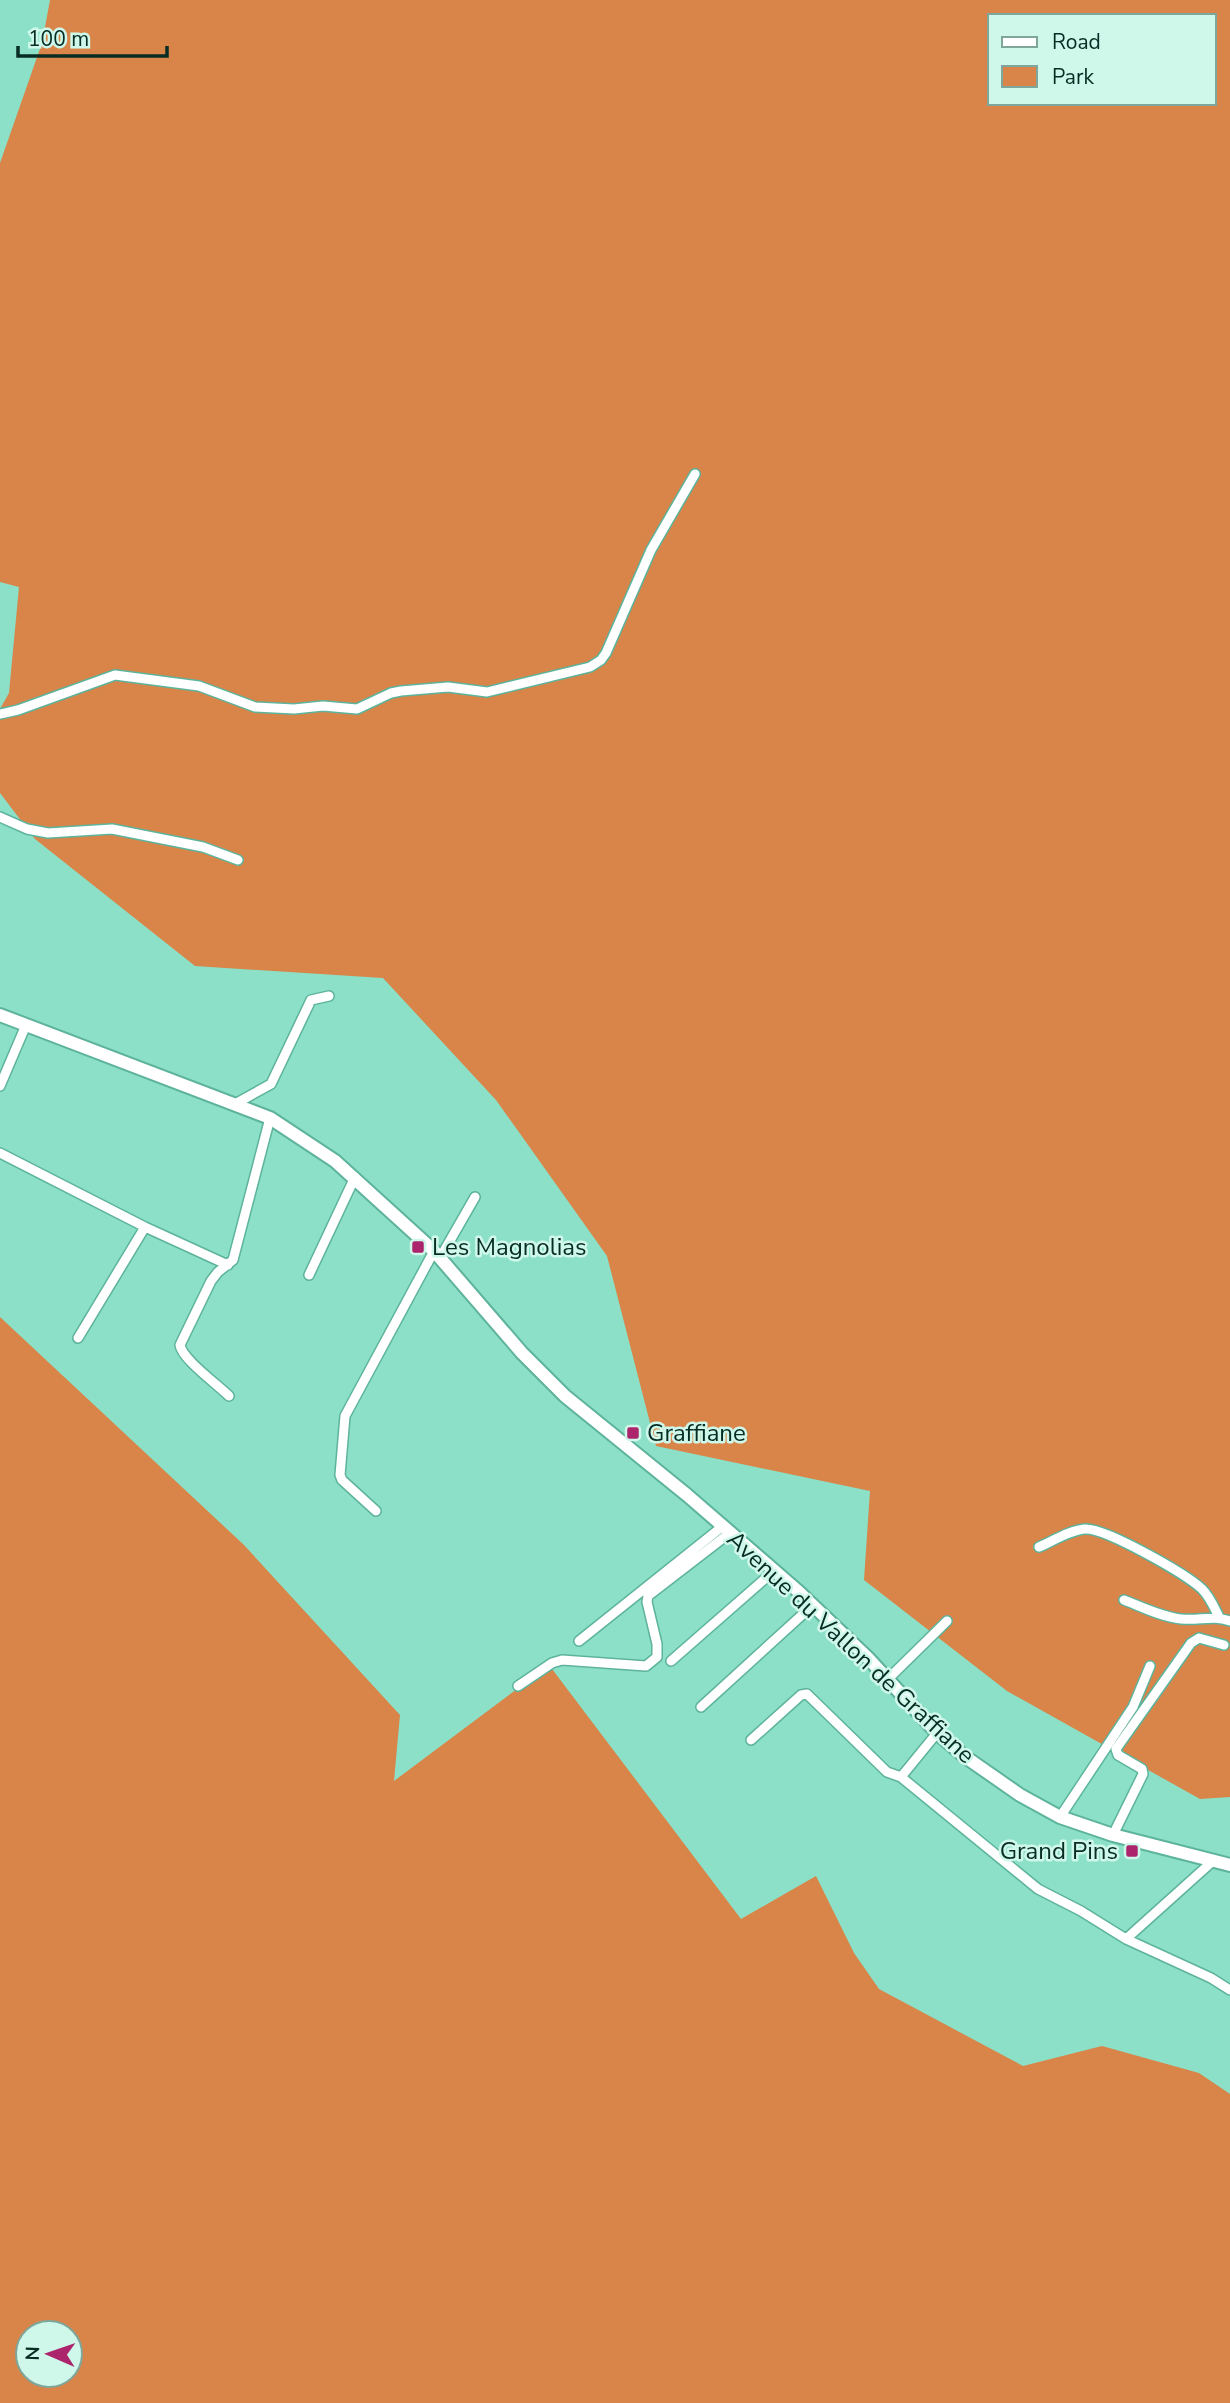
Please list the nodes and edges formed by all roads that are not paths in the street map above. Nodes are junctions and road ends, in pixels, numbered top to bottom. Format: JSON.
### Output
{"nodes":[{"id":1,"x":695,"y":474,"type":"dead end"},
{"id":2,"x":0,"y":714,"type":"edge"},
{"id":3,"x":0,"y":817,"type":"edge"},
{"id":4,"x":238,"y":860,"type":"dead end"},
{"id":5,"x":329,"y":996,"type":"dead end"},
{"id":6,"x":0,"y":1015,"type":"edge"},
{"id":7,"x":26,"y":1025,"type":"junction"},
{"id":8,"x":0,"y":1086,"type":"edge"},
{"id":9,"x":235,"y":1104,"type":"junction"},
{"id":10,"x":270,"y":1118,"type":"junction"},
{"id":11,"x":0,"y":1153,"type":"edge"},
{"id":12,"x":355,"y":1177,"type":"junction"},
{"id":13,"x":475,"y":1197,"type":"dead end"},
{"id":14,"x":145,"y":1227,"type":"junction"},
{"id":15,"x":437,"y":1255,"type":"junction"},
{"id":16,"x":228,"y":1265,"type":"junction"},
{"id":17,"x":309,"y":1275,"type":"dead end"},
{"id":18,"x":78,"y":1338,"type":"dead end"},
{"id":19,"x":229,"y":1395,"type":"dead end"},
{"id":20,"x":376,"y":1511,"type":"dead end"},
{"id":21,"x":727,"y":1529,"type":"junction"},
{"id":22,"x":1039,"y":1547,"type":"dead end"},
{"id":23,"x":775,"y":1570,"type":"junction"},
{"id":24,"x":1124,"y":1600,"type":"dead end"},
{"id":25,"x":813,"y":1605,"type":"junction"},
{"id":26,"x":1219,"y":1617,"type":"junction"},
{"id":27,"x":947,"y":1621,"type":"dead end"},
{"id":28,"x":1230,"y":1621,"type":"edge"},
{"id":29,"x":579,"y":1641,"type":"dead end"},
{"id":30,"x":1224,"y":1645,"type":"dead end"},
{"id":31,"x":671,"y":1661,"type":"dead end"},
{"id":32,"x":1150,"y":1666,"type":"dead end"},
{"id":33,"x":888,"y":1679,"type":"junction"},
{"id":34,"x":518,"y":1686,"type":"dead end"},
{"id":35,"x":701,"y":1707,"type":"dead end"},
{"id":36,"x":937,"y":1733,"type":"junction"},
{"id":37,"x":751,"y":1740,"type":"dead end"},
{"id":38,"x":901,"y":1777,"type":"junction"},
{"id":39,"x":1060,"y":1817,"type":"junction"},
{"id":40,"x":1113,"y":1835,"type":"junction"},
{"id":41,"x":1214,"y":1860,"type":"junction"},
{"id":42,"x":1230,"y":1865,"type":"edge"},
{"id":43,"x":1126,"y":1939,"type":"junction"},
{"id":44,"x":1230,"y":1990,"type":"edge"}],
"edges":[{"from":1,"to":2,"type":"street"},
{"from":3,"to":4,"type":"street"},
{"from":5,"to":9,"type":"street"},
{"from":6,"to":7,"type":"street","name":"Avenue du Vallon de Graffiane"},
{"from":7,"to":8,"type":"street"},
{"from":7,"to":9,"type":"street","name":"Avenue du Vallon de Graffiane"},
{"from":9,"to":10,"type":"street","name":"Avenue du Vallon de Graffiane"},
{"from":10,"to":12,"type":"street","name":"Avenue du Vallon de Graffiane"},
{"from":10,"to":16,"type":"street"},
{"from":11,"to":14,"type":"street"},
{"from":12,"to":15,"type":"street","name":"Avenue du Vallon de Graffiane"},
{"from":12,"to":17,"type":"street"},
{"from":13,"to":15,"type":"street"},
{"from":14,"to":16,"type":"street"},
{"from":14,"to":18,"type":"street"},
{"from":15,"to":20,"type":"street"},
{"from":15,"to":21,"type":"street","name":"Avenue du Vallon de Graffiane"},
{"from":16,"to":19,"type":"street"},
{"from":21,"to":23,"type":"street","name":"Avenue du Vallon de Graffiane"},
{"from":21,"to":29,"type":"street"},
{"from":21,"to":34,"type":"street"},
{"from":22,"to":26,"type":"street"},
{"from":23,"to":25,"type":"street","name":"Avenue du Vallon de Graffiane"},
{"from":23,"to":31,"type":"street"},
{"from":24,"to":26,"type":"street"},
{"from":25,"to":33,"type":"street","name":"Avenue du Vallon de Graffiane"},
{"from":25,"to":35,"type":"street"},
{"from":26,"to":28,"type":"street"},
{"from":27,"to":33,"type":"street"},
{"from":30,"to":40,"type":"street"},
{"from":32,"to":39,"type":"street"},
{"from":33,"to":36,"type":"street","name":"Avenue du Vallon de Graffiane"},
{"from":36,"to":38,"type":"street"},
{"from":36,"to":39,"type":"street","name":"Avenue du Vallon de Graffiane"},
{"from":37,"to":38,"type":"street"},
{"from":38,"to":43,"type":"street"},
{"from":39,"to":40,"type":"street","name":"Avenue du Vallon de Graffiane"},
{"from":40,"to":41,"type":"street","name":"Avenue du Vallon de Graffiane"},
{"from":41,"to":42,"type":"street","name":"Avenue du Vallon de Graffiane"},
{"from":41,"to":43,"type":"street"},
{"from":43,"to":44,"type":"street"}]}
